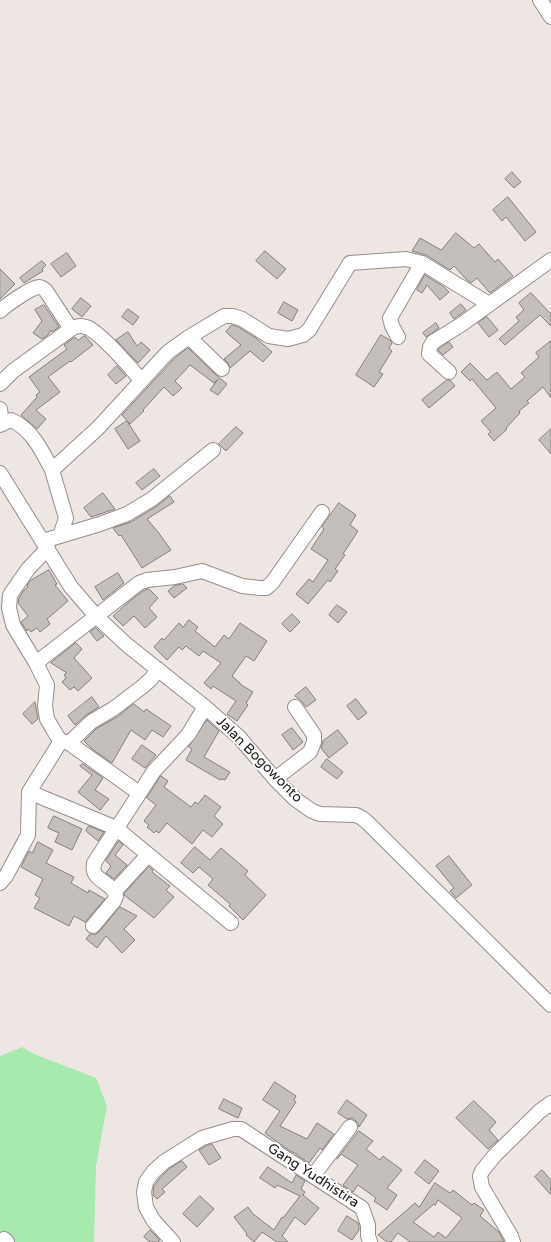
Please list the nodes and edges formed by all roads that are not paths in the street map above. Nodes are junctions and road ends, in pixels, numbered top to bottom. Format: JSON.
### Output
{"nodes":[{"id":1,"x":540,"y":0,"type":"edge"},
{"id":2,"x":551,"y":16,"type":"edge"},
{"id":3,"x":551,"y":260,"type":"edge"},
{"id":4,"x":422,"y":263,"type":"junction"},
{"id":5,"x":489,"y":304,"type":"junction"},
{"id":6,"x":0,"y":311,"type":"edge"},
{"id":7,"x":71,"y":329,"type":"junction"},
{"id":8,"x":189,"y":337,"type":"junction"},
{"id":9,"x":398,"y":337,"type":"dead end"},
{"id":10,"x":222,"y":369,"type":"dead end"},
{"id":11,"x":449,"y":372,"type":"dead end"},
{"id":12,"x":141,"y":380,"type":"junction"},
{"id":13,"x":0,"y":384,"type":"edge"},
{"id":14,"x":0,"y":409,"type":"edge"},
{"id":15,"x":1,"y":425,"type":"edge"},
{"id":16,"x":213,"y":450,"type":"dead end"},
{"id":17,"x":52,"y":470,"type":"junction"},
{"id":18,"x":0,"y":472,"type":"edge"},
{"id":19,"x":322,"y":512,"type":"dead end"},
{"id":20,"x":60,"y":536,"type":"junction"},
{"id":21,"x":46,"y":545,"type":"junction"},
{"id":22,"x":96,"y":616,"type":"junction"},
{"id":23,"x":36,"y":663,"type":"junction"},
{"id":24,"x":158,"y":669,"type":"junction"},
{"id":25,"x":205,"y":707,"type":"junction"},
{"id":26,"x":295,"y":707,"type":"dead end"},
{"id":27,"x":65,"y":742,"type":"junction"},
{"id":28,"x":275,"y":779,"type":"junction"},
{"id":29,"x":29,"y":792,"type":"junction"},
{"id":30,"x":139,"y":793,"type":"junction"},
{"id":31,"x":116,"y":828,"type":"junction"},
{"id":32,"x":148,"y":855,"type":"junction"},
{"id":33,"x":0,"y":883,"type":"edge"},
{"id":34,"x":115,"y":891,"type":"junction"},
{"id":35,"x":231,"y":923,"type":"dead end"},
{"id":36,"x":93,"y":926,"type":"dead end"},
{"id":37,"x":551,"y":1005,"type":"edge"},
{"id":38,"x":551,"y":1103,"type":"edge"},
{"id":39,"x":350,"y":1127,"type":"dead end"},
{"id":40,"x":313,"y":1176,"type":"junction"},
{"id":41,"x":173,"y":1242,"type":"edge"},
{"id":42,"x":370,"y":1242,"type":"edge"},
{"id":43,"x":513,"y":1242,"type":"edge"}],
"edges":[{"from":1,"to":2,"type":"street"},
{"from":3,"to":5,"type":"street"},
{"from":4,"to":5,"type":"street"},
{"from":4,"to":8,"type":"street"},
{"from":4,"to":9,"type":"street"},
{"from":5,"to":11,"type":"street"},
{"from":6,"to":7,"type":"street"},
{"from":7,"to":12,"type":"street"},
{"from":7,"to":13,"type":"street"},
{"from":8,"to":10,"type":"street"},
{"from":8,"to":12,"type":"street"},
{"from":12,"to":17,"type":"street"},
{"from":14,"to":15,"type":"street"},
{"from":15,"to":17,"type":"street"},
{"from":16,"to":20,"type":"street"},
{"from":17,"to":20,"type":"street"},
{"from":18,"to":21,"type":"street","name":"Jalan Bogowonto"},
{"from":19,"to":22,"type":"street"},
{"from":20,"to":21,"type":"street"},
{"from":21,"to":22,"type":"street","name":"Jalan Bogowonto"},
{"from":21,"to":23,"type":"street"},
{"from":22,"to":23,"type":"street"},
{"from":22,"to":24,"type":"street","name":"Jalan Bogowonto"},
{"from":23,"to":27,"type":"street"},
{"from":24,"to":25,"type":"street","name":"Jalan Bogowonto"},
{"from":24,"to":27,"type":"street"},
{"from":25,"to":28,"type":"street","name":"Jalan Bogowonto"},
{"from":25,"to":30,"type":"street"},
{"from":26,"to":28,"type":"street"},
{"from":27,"to":29,"type":"street"},
{"from":27,"to":30,"type":"street"},
{"from":28,"to":37,"type":"street","name":"Jalan Bogowonto"},
{"from":29,"to":31,"type":"street"},
{"from":29,"to":33,"type":"street"},
{"from":30,"to":31,"type":"street"},
{"from":31,"to":32,"type":"street"},
{"from":31,"to":34,"type":"street"},
{"from":32,"to":34,"type":"street"},
{"from":32,"to":35,"type":"street"},
{"from":34,"to":36,"type":"street"},
{"from":38,"to":43,"type":"street"},
{"from":39,"to":40,"type":"street"},
{"from":40,"to":41,"type":"street","name":"Gang Yudhistira"},
{"from":40,"to":42,"type":"street","name":"Gang Yudhistira"}]}
